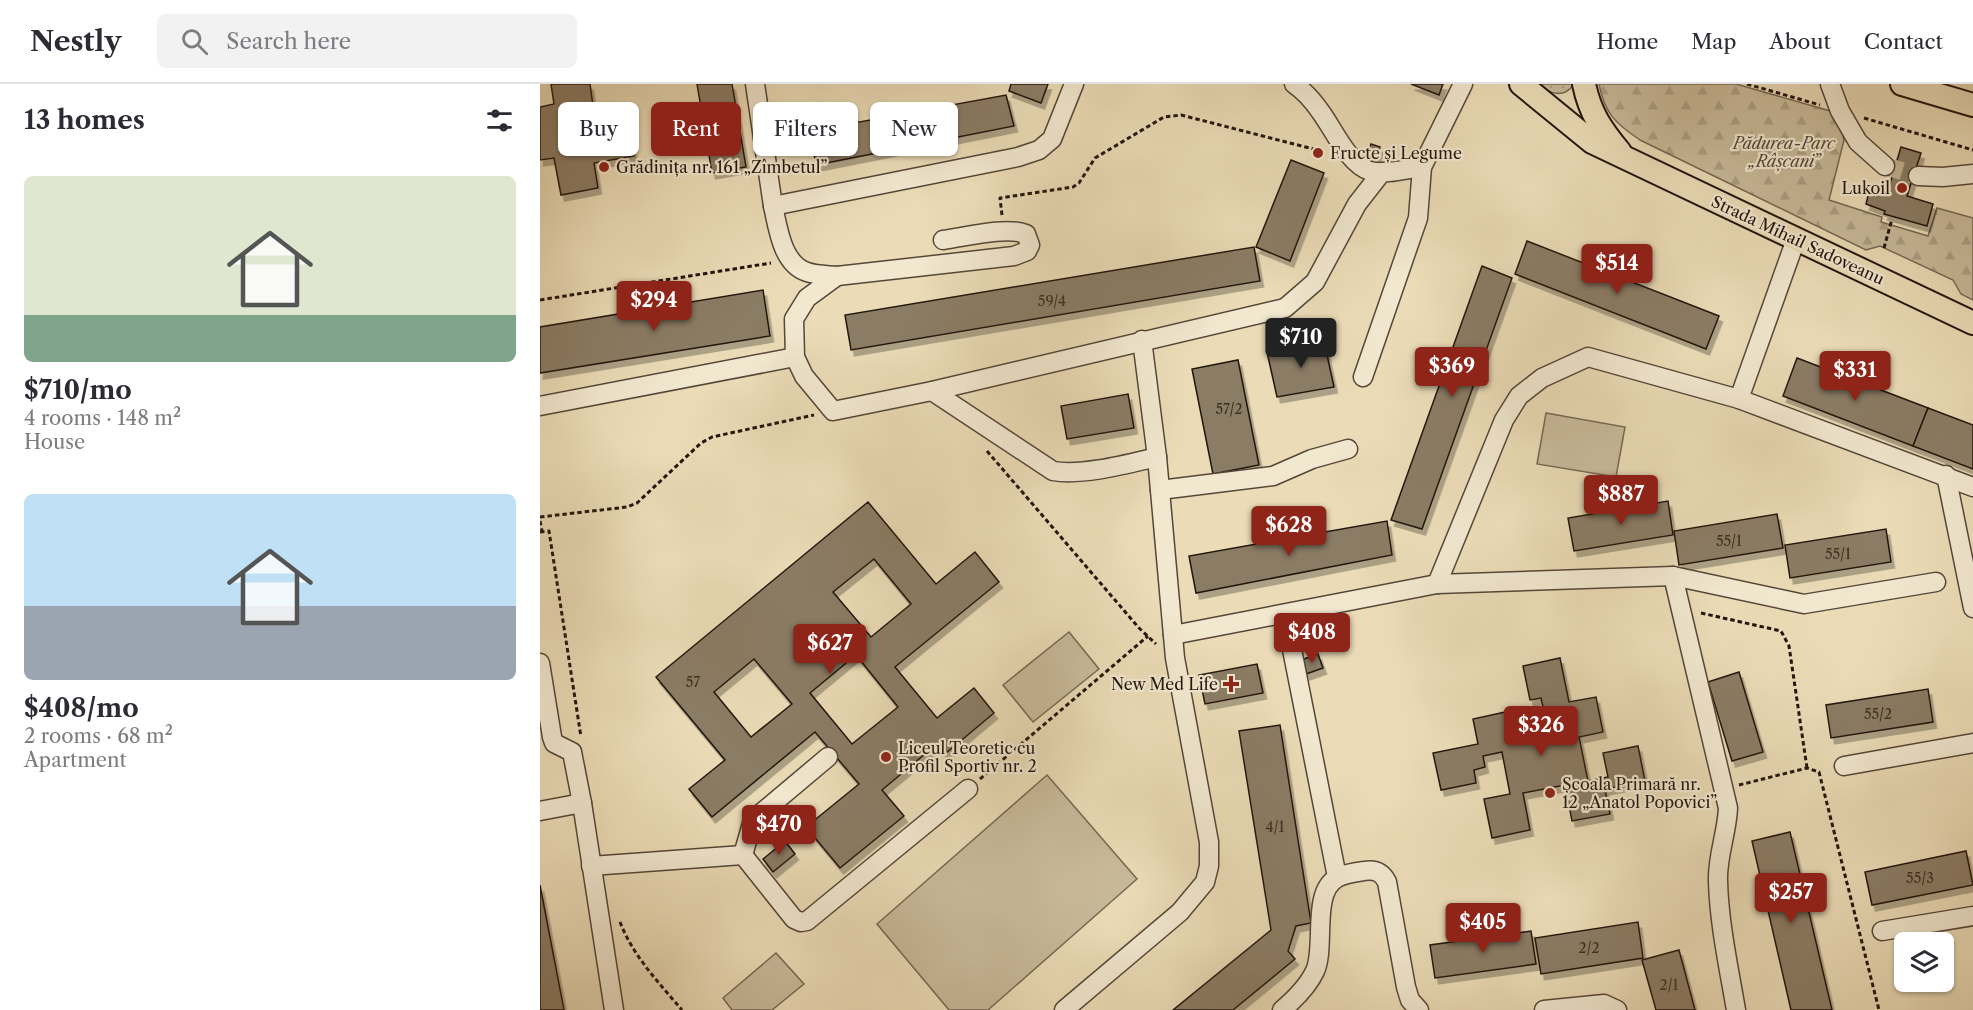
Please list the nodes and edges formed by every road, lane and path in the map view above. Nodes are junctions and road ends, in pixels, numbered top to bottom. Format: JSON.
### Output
{"nodes":[{"id":1,"x":755,"y":84,"type":"edge"},
{"id":2,"x":1074,"y":84,"type":"edge"},
{"id":3,"x":1294,"y":84,"type":"edge"},
{"id":4,"x":1463,"y":84,"type":"edge"},
{"id":5,"x":1584,"y":84,"type":"edge"},
{"id":6,"x":1830,"y":84,"type":"edge"},
{"id":7,"x":1902,"y":84,"type":"edge"},
{"id":8,"x":1529,"y":90,"type":"edge"},
{"id":9,"x":1973,"y":105,"type":"edge"},
{"id":10,"x":1351,"y":156,"type":"junction"},
{"id":11,"x":1623,"y":156,"type":"junction"},
{"id":12,"x":1885,"y":166,"type":"tunnel mouth"},
{"id":13,"x":1422,"y":167,"type":"junction"},
{"id":14,"x":1382,"y":172,"type":"junction"},
{"id":15,"x":1973,"y":174,"type":"edge"},
{"id":16,"x":1918,"y":176,"type":"tunnel mouth"},
{"id":17,"x":773,"y":206,"type":"junction"},
{"id":18,"x":1892,"y":219,"type":"dead end"},
{"id":19,"x":1004,"y":231,"type":"junction"},
{"id":20,"x":1796,"y":239,"type":"junction"},
{"id":21,"x":943,"y":240,"type":"dead end"},
{"id":22,"x":1884,"y":248,"type":"dead end"},
{"id":23,"x":791,"y":260,"type":"junction"},
{"id":24,"x":837,"y":276,"type":"junction"},
{"id":25,"x":540,"y":300,"type":"edge"},
{"id":26,"x":1973,"y":323,"type":"edge"},
{"id":27,"x":1142,"y":340,"type":"junction"},
{"id":28,"x":795,"y":357,"type":"junction"},
{"id":29,"x":1363,"y":377,"type":"dead end"},
{"id":30,"x":932,"y":391,"type":"junction"},
{"id":31,"x":1739,"y":399,"type":"junction"},
{"id":32,"x":540,"y":406,"type":"edge"},
{"id":33,"x":833,"y":411,"type":"junction"},
{"id":34,"x":983,"y":446,"type":"dead end"},
{"id":35,"x":1348,"y":449,"type":"dead end"},
{"id":36,"x":1157,"y":458,"type":"junction"},
{"id":37,"x":1946,"y":475,"type":"junction"},
{"id":38,"x":1973,"y":487,"type":"edge"},
{"id":39,"x":1160,"y":490,"type":"junction"},
{"id":40,"x":540,"y":519,"type":"edge"},
{"id":41,"x":549,"y":531,"type":"dead end"},
{"id":42,"x":541,"y":532,"type":"edge"},
{"id":43,"x":1673,"y":576,"type":"junction"},
{"id":44,"x":1936,"y":582,"type":"dead end"},
{"id":45,"x":1437,"y":584,"type":"junction"},
{"id":46,"x":1681,"y":608,"type":"junction"},
{"id":47,"x":1973,"y":608,"type":"edge"},
{"id":48,"x":1285,"y":614,"type":"junction"},
{"id":49,"x":1148,"y":636,"type":"junction"},
{"id":50,"x":1173,"y":636,"type":"junction"},
{"id":51,"x":1175,"y":658,"type":"junction"},
{"id":52,"x":540,"y":663,"type":"edge"},
{"id":53,"x":542,"y":686,"type":"edge"},
{"id":54,"x":1973,"y":743,"type":"edge"},
{"id":55,"x":547,"y":745,"type":"edge"},
{"id":56,"x":828,"y":758,"type":"dead end"},
{"id":57,"x":1844,"y":765,"type":"dead end"},
{"id":58,"x":1807,"y":768,"type":"junction"},
{"id":59,"x":968,"y":789,"type":"joint"},
{"id":60,"x":1724,"y":789,"type":"junction"},
{"id":61,"x":582,"y":803,"type":"junction"},
{"id":62,"x":540,"y":811,"type":"edge"},
{"id":63,"x":743,"y":855,"type":"junction"},
{"id":64,"x":591,"y":866,"type":"junction"},
{"id":65,"x":1337,"y":877,"type":"junction"},
{"id":66,"x":1973,"y":916,"type":"edge"},
{"id":67,"x":1882,"y":931,"type":"dead end"},
{"id":68,"x":614,"y":1010,"type":"edge"},
{"id":69,"x":1064,"y":1010,"type":"edge"},
{"id":70,"x":1282,"y":1010,"type":"edge"},
{"id":71,"x":1419,"y":1010,"type":"edge"},
{"id":72,"x":1544,"y":1010,"type":"edge"},
{"id":73,"x":1617,"y":1010,"type":"edge"},
{"id":74,"x":1736,"y":1010,"type":"edge"},
{"id":75,"x":1879,"y":1010,"type":"edge"}],
"edges":[{"from":1,"to":17,"type":"lane"},
{"from":2,"to":17,"type":"lane"},
{"from":3,"to":10,"type":"lane"},
{"from":4,"to":13,"type":"lane"},
{"from":5,"to":8,"type":"main road"},
{"from":5,"to":11,"type":"main road","name":"Strada Mihail Sadoveanu"},
{"from":6,"to":12,"type":"lane"},
{"from":7,"to":9,"type":"main road"},
{"from":8,"to":11,"type":"main road","name":"Strada Mihail Sadoveanu"},
{"from":10,"to":14,"type":"lane"},
{"from":10,"to":19,"type":"path"},
{"from":11,"to":20,"type":"main road","name":"Strada Mihail Sadoveanu"},
{"from":13,"to":14,"type":"lane"},
{"from":13,"to":29,"type":"lane"},
{"from":14,"to":27,"type":"lane"},
{"from":15,"to":16,"type":"lane"},
{"from":17,"to":23,"type":"lane"},
{"from":18,"to":22,"type":"path"},
{"from":19,"to":21,"type":"lane"},
{"from":19,"to":24,"type":"lane"},
{"from":20,"to":26,"type":"main road","name":"Strada Mihail Sadoveanu"},
{"from":20,"to":31,"type":"lane"},
{"from":23,"to":24,"type":"lane"},
{"from":23,"to":25,"type":"path"},
{"from":24,"to":28,"type":"lane"},
{"from":27,"to":30,"type":"lane"},
{"from":27,"to":36,"type":"lane"},
{"from":28,"to":32,"type":"lane"},
{"from":28,"to":33,"type":"lane"},
{"from":30,"to":33,"type":"lane"},
{"from":30,"to":36,"type":"lane"},
{"from":31,"to":37,"type":"lane"},
{"from":31,"to":45,"type":"lane"},
{"from":33,"to":40,"type":"path"},
{"from":34,"to":49,"type":"path"},
{"from":35,"to":39,"type":"lane"},
{"from":36,"to":39,"type":"lane"},
{"from":37,"to":38,"type":"lane"},
{"from":37,"to":47,"type":"lane"},
{"from":39,"to":50,"type":"lane"},
{"from":40,"to":42,"type":"path"},
{"from":41,"to":42,"type":"path"},
{"from":43,"to":44,"type":"lane"},
{"from":43,"to":45,"type":"lane"},
{"from":43,"to":46,"type":"lane"},
{"from":45,"to":48,"type":"lane"},
{"from":46,"to":58,"type":"path"},
{"from":46,"to":60,"type":"lane"},
{"from":48,"to":50,"type":"lane"},
{"from":48,"to":65,"type":"lane"},
{"from":49,"to":51,"type":"path"},
{"from":49,"to":59,"type":"path"},
{"from":50,"to":51,"type":"lane"},
{"from":51,"to":69,"type":"lane"},
{"from":52,"to":53,"type":"lane"},
{"from":53,"to":55,"type":"lane"},
{"from":54,"to":57,"type":"lane"},
{"from":55,"to":61,"type":"lane"},
{"from":56,"to":63,"type":"lane"},
{"from":58,"to":60,"type":"path"},
{"from":58,"to":75,"type":"path"},
{"from":59,"to":63,"type":"lane"},
{"from":60,"to":74,"type":"lane"},
{"from":61,"to":62,"type":"lane"},
{"from":61,"to":64,"type":"lane"},
{"from":63,"to":64,"type":"lane"},
{"from":64,"to":68,"type":"lane"},
{"from":65,"to":70,"type":"lane"},
{"from":65,"to":71,"type":"lane"},
{"from":66,"to":67,"type":"lane"},
{"from":72,"to":73,"type":"lane"}]}
